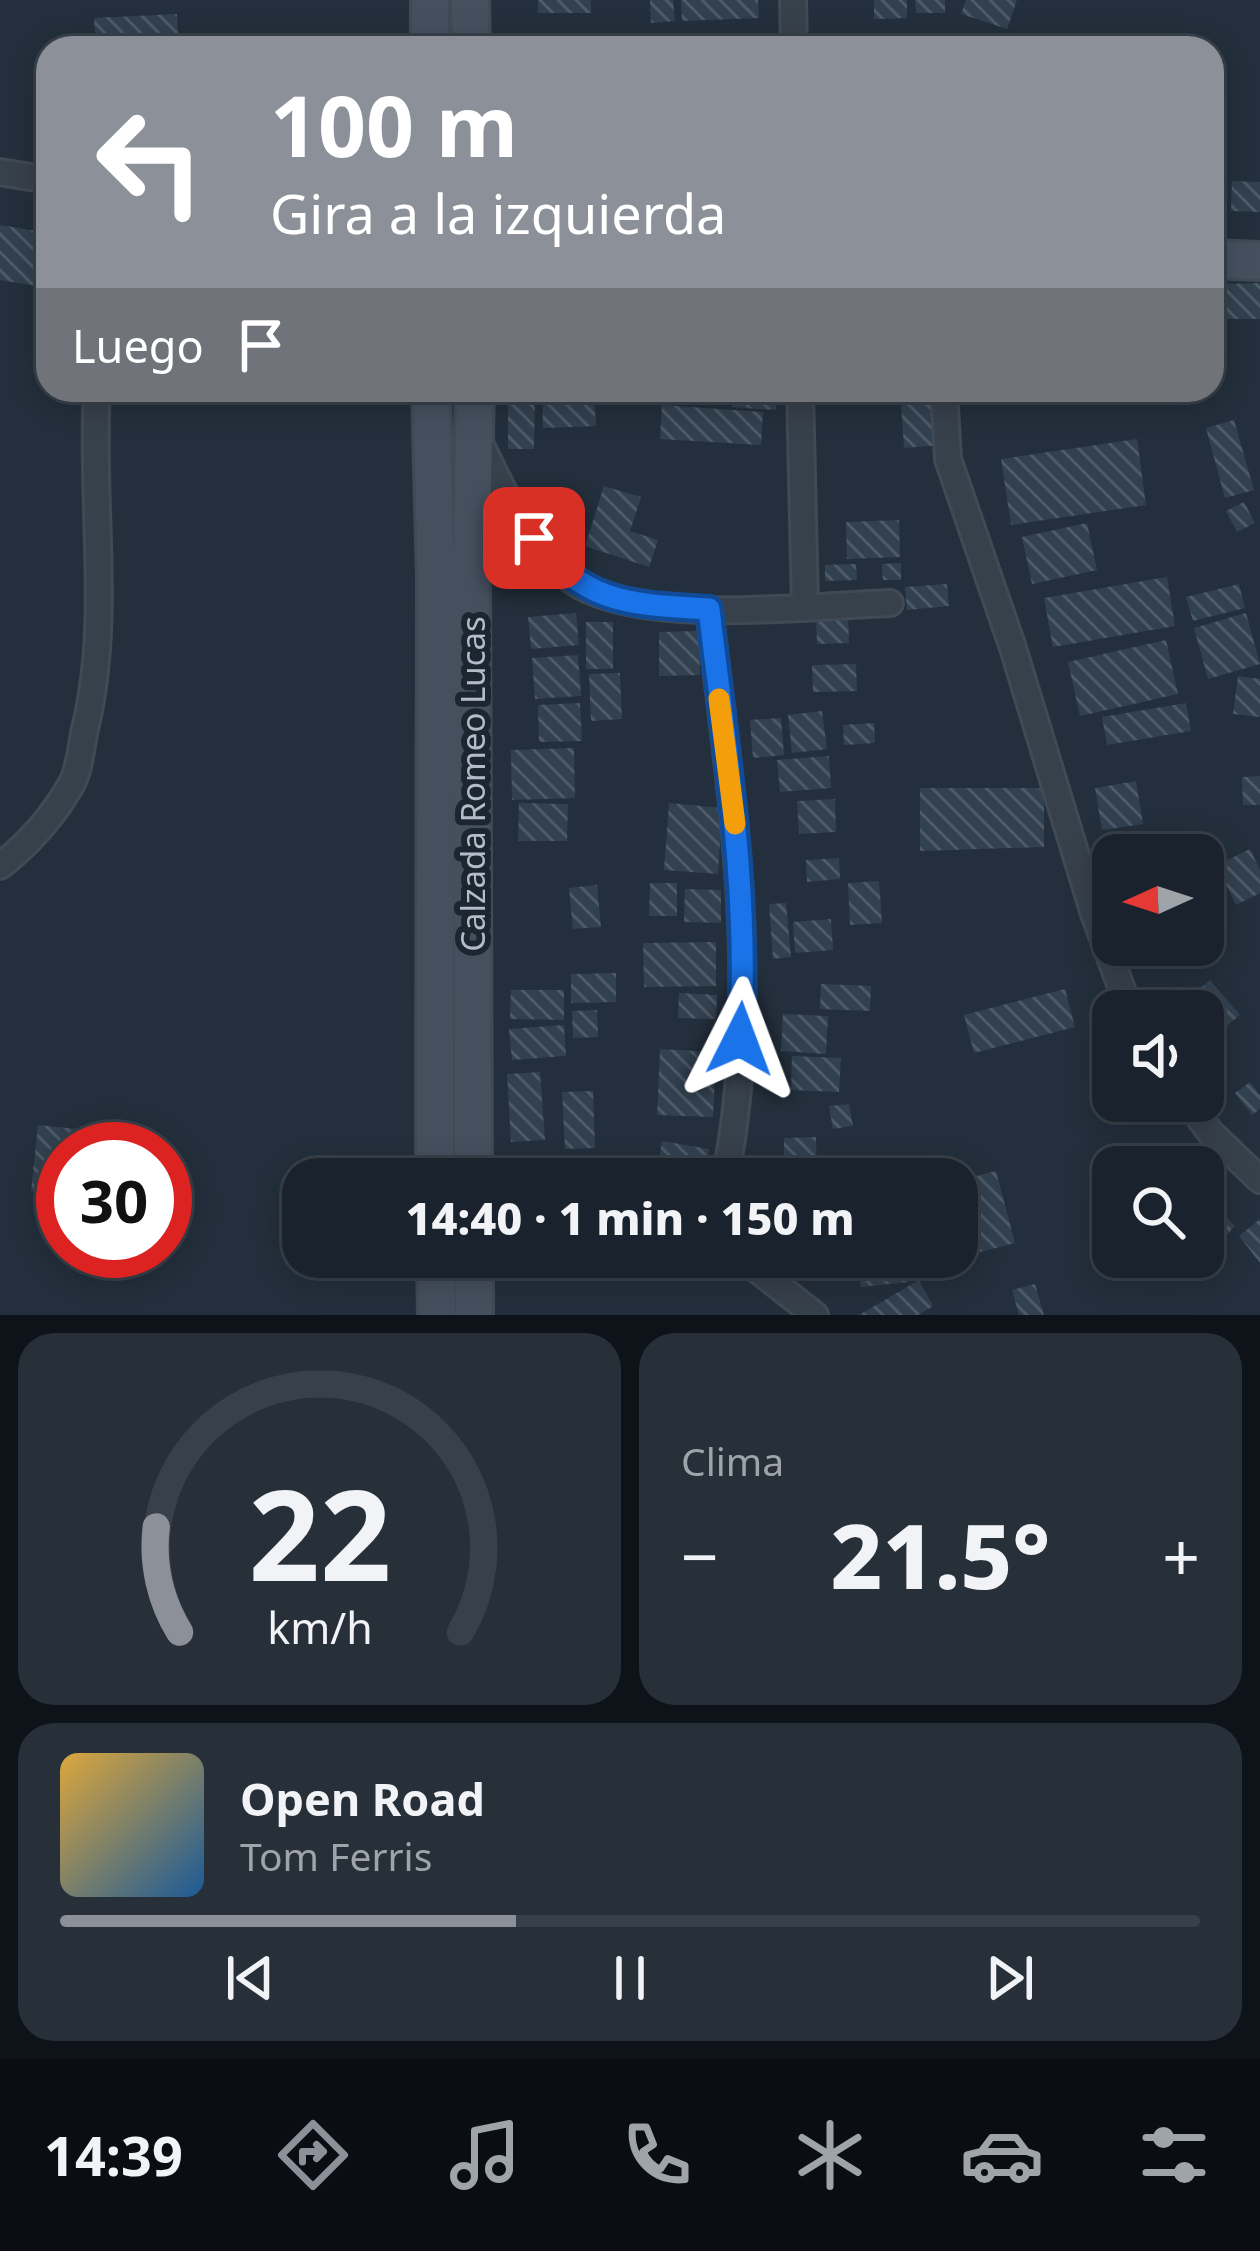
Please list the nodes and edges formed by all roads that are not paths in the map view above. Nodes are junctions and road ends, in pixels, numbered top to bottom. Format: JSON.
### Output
{"nodes":[{"id":1,"x":430,"y":0,"type":"edge"},
{"id":2,"x":470,"y":0,"type":"edge"},
{"id":3,"x":793,"y":0,"type":"edge"},
{"id":4,"x":430,"y":36,"type":"edge"},
{"id":5,"x":471,"y":36,"type":"edge"},
{"id":6,"x":794,"y":36,"type":"edge"},
{"id":7,"x":0,"y":172,"type":"edge"},
{"id":8,"x":36,"y":178,"type":"edge"},
{"id":9,"x":1224,"y":260,"type":"edge"},
{"id":10,"x":1260,"y":261,"type":"edge"},
{"id":11,"x":96,"y":402,"type":"edge"},
{"id":12,"x":431,"y":402,"type":"edge"},
{"id":13,"x":475,"y":402,"type":"edge"},
{"id":14,"x":800,"y":402,"type":"edge"},
{"id":15,"x":945,"y":402,"type":"edge"},
{"id":16,"x":476,"y":435,"type":"junction"},
{"id":17,"x":890,"y":603,"type":"dead end"},
{"id":18,"x":805,"y":606,"type":"junction"},
{"id":19,"x":709,"y":609,"type":"junction"},
{"id":20,"x":0,"y":866,"type":"edge"},
{"id":21,"x":1122,"y":990,"type":"edge"},
{"id":22,"x":1203,"y":1122,"type":"edge"},
{"id":23,"x":435,"y":1158,"type":"edge"},
{"id":24,"x":473,"y":1158,"type":"edge"},
{"id":25,"x":729,"y":1158,"type":"edge"},
{"id":26,"x":1260,"y":1180,"type":"edge"},
{"id":27,"x":436,"y":1278,"type":"edge"},
{"id":28,"x":474,"y":1278,"type":"edge"},
{"id":29,"x":767,"y":1278,"type":"edge"},
{"id":30,"x":437,"y":1315,"type":"edge"},
{"id":31,"x":474,"y":1315,"type":"edge"},
{"id":32,"x":814,"y":1315,"type":"edge"}],
"edges":[{"from":1,"to":4,"type":"street"},
{"from":2,"to":5,"type":"street"},
{"from":3,"to":6,"type":"street"},
{"from":7,"to":8,"type":"street"},
{"from":9,"to":10,"type":"street"},
{"from":11,"to":20,"type":"street"},
{"from":12,"to":23,"type":"street","name":"Calzada Romeo Lucas"},
{"from":13,"to":16,"type":"street","name":"Calzada Romeo Lucas"},
{"from":14,"to":18,"type":"street"},
{"from":15,"to":21,"type":"street"},
{"from":16,"to":19,"type":"street"},
{"from":16,"to":24,"type":"street","name":"Calzada Romeo Lucas"},
{"from":17,"to":18,"type":"street"},
{"from":18,"to":19,"type":"street"},
{"from":19,"to":25,"type":"street"},
{"from":22,"to":26,"type":"street"},
{"from":27,"to":30,"type":"street"},
{"from":28,"to":31,"type":"street"},
{"from":29,"to":32,"type":"street"}]}
